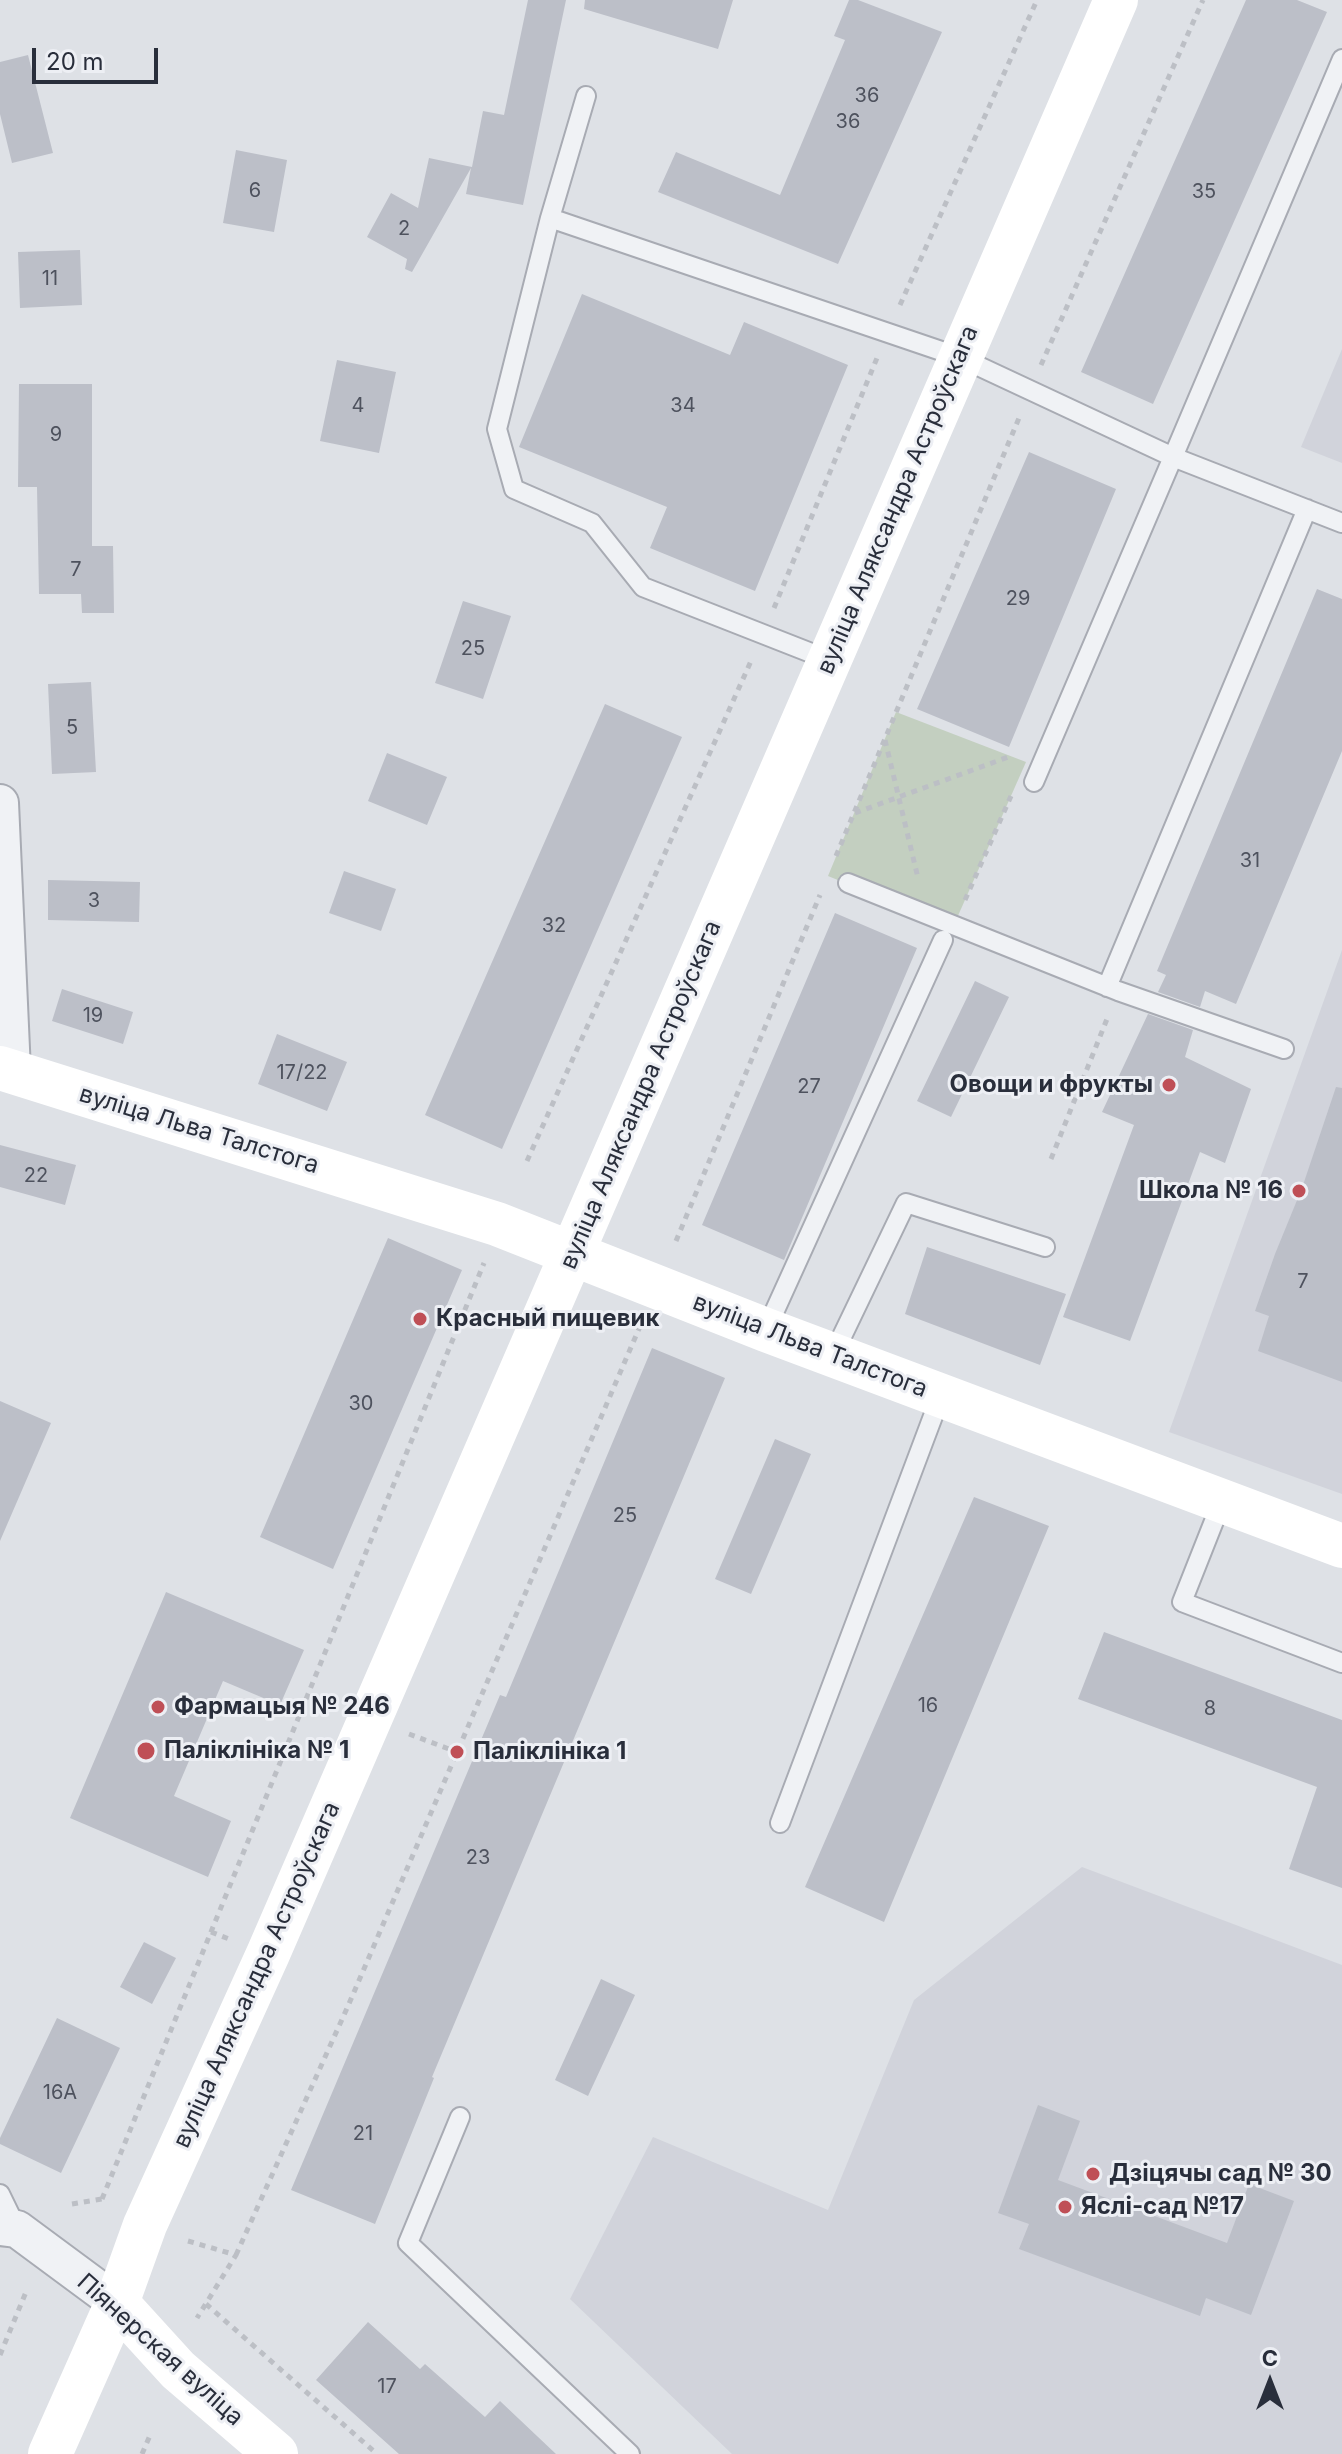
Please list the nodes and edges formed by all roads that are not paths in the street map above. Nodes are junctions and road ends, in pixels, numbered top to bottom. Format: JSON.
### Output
{"nodes":[{"id":1,"x":1116,"y":0,"type":"edge"},
{"id":2,"x":1342,"y":59,"type":"edge"},
{"id":3,"x":586,"y":96,"type":"dead end"},
{"id":4,"x":550,"y":218,"type":"junction"},
{"id":5,"x":959,"y":357,"type":"junction"},
{"id":6,"x":1173,"y":457,"type":"junction"},
{"id":7,"x":1307,"y":509,"type":"junction"},
{"id":8,"x":1342,"y":523,"type":"edge"},
{"id":9,"x":829,"y":660,"type":"junction"},
{"id":10,"x":1034,"y":782,"type":"dead end"},
{"id":11,"x":0,"y":803,"type":"edge"},
{"id":12,"x":848,"y":883,"type":"dead end"},
{"id":13,"x":948,"y":933,"type":"junction"},
{"id":14,"x":1112,"y":989,"type":"junction"},
{"id":15,"x":1284,"y":1049,"type":"dead end"},
{"id":16,"x":6,"y":1070,"type":"edge"},
{"id":17,"x":1045,"y":1247,"type":"dead end"},
{"id":18,"x":573,"y":1254,"type":"junction"},
{"id":19,"x":766,"y":1330,"type":"junction"},
{"id":20,"x":833,"y":1355,"type":"junction"},
{"id":21,"x":941,"y":1395,"type":"junction"},
{"id":22,"x":1222,"y":1501,"type":"junction"},
{"id":23,"x":1342,"y":1546,"type":"edge"},
{"id":24,"x":1342,"y":1663,"type":"edge"},
{"id":25,"x":780,"y":1823,"type":"dead end"},
{"id":26,"x":460,"y":2117,"type":"dead end"},
{"id":27,"x":0,"y":2194,"type":"edge"},
{"id":28,"x":8,"y":2228,"type":"edge"},
{"id":29,"x":117,"y":2303,"type":"junction"},
{"id":30,"x":50,"y":2454,"type":"edge"},
{"id":31,"x":276,"y":2454,"type":"edge"},
{"id":32,"x":630,"y":2454,"type":"edge"}],
"edges":[{"from":1,"to":5,"type":"street","name":"вуліца Аляксандра Астроўскага"},
{"from":2,"to":6,"type":"lane"},
{"from":3,"to":4,"type":"lane"},
{"from":4,"to":5,"type":"lane"},
{"from":4,"to":9,"type":"lane"},
{"from":5,"to":6,"type":"lane"},
{"from":5,"to":9,"type":"street","name":"вуліца Аляксандра Астроўскага"},
{"from":6,"to":7,"type":"lane"},
{"from":6,"to":10,"type":"lane"},
{"from":7,"to":8,"type":"lane"},
{"from":7,"to":14,"type":"lane"},
{"from":9,"to":18,"type":"street","name":"вуліца Аляксандра Астроўскага"},
{"from":11,"to":16,"type":"street"},
{"from":12,"to":13,"type":"lane"},
{"from":13,"to":14,"type":"lane"},
{"from":13,"to":19,"type":"lane"},
{"from":14,"to":15,"type":"lane"},
{"from":16,"to":18,"type":"street","name":"вуліца Льва Талстога"},
{"from":17,"to":20,"type":"lane"},
{"from":18,"to":19,"type":"street","name":"вуліца Льва Талстога"},
{"from":18,"to":29,"type":"street","name":"вуліца Аляксандра Астроўскага"},
{"from":19,"to":20,"type":"street","name":"вуліца Льва Талстога"},
{"from":20,"to":21,"type":"street","name":"вуліца Льва Талстога"},
{"from":21,"to":22,"type":"street","name":"вуліца Льва Талстога"},
{"from":21,"to":25,"type":"lane"},
{"from":22,"to":23,"type":"street","name":"вуліца Льва Талстога"},
{"from":22,"to":24,"type":"lane"},
{"from":26,"to":32,"type":"lane"},
{"from":27,"to":28,"type":"lane"},
{"from":28,"to":29,"type":"street","name":"Піянерская вуліца"},
{"from":29,"to":30,"type":"street","name":"вуліца Аляксандра Астроўскага"},
{"from":29,"to":31,"type":"street","name":"Піянерская вуліца"}]}
